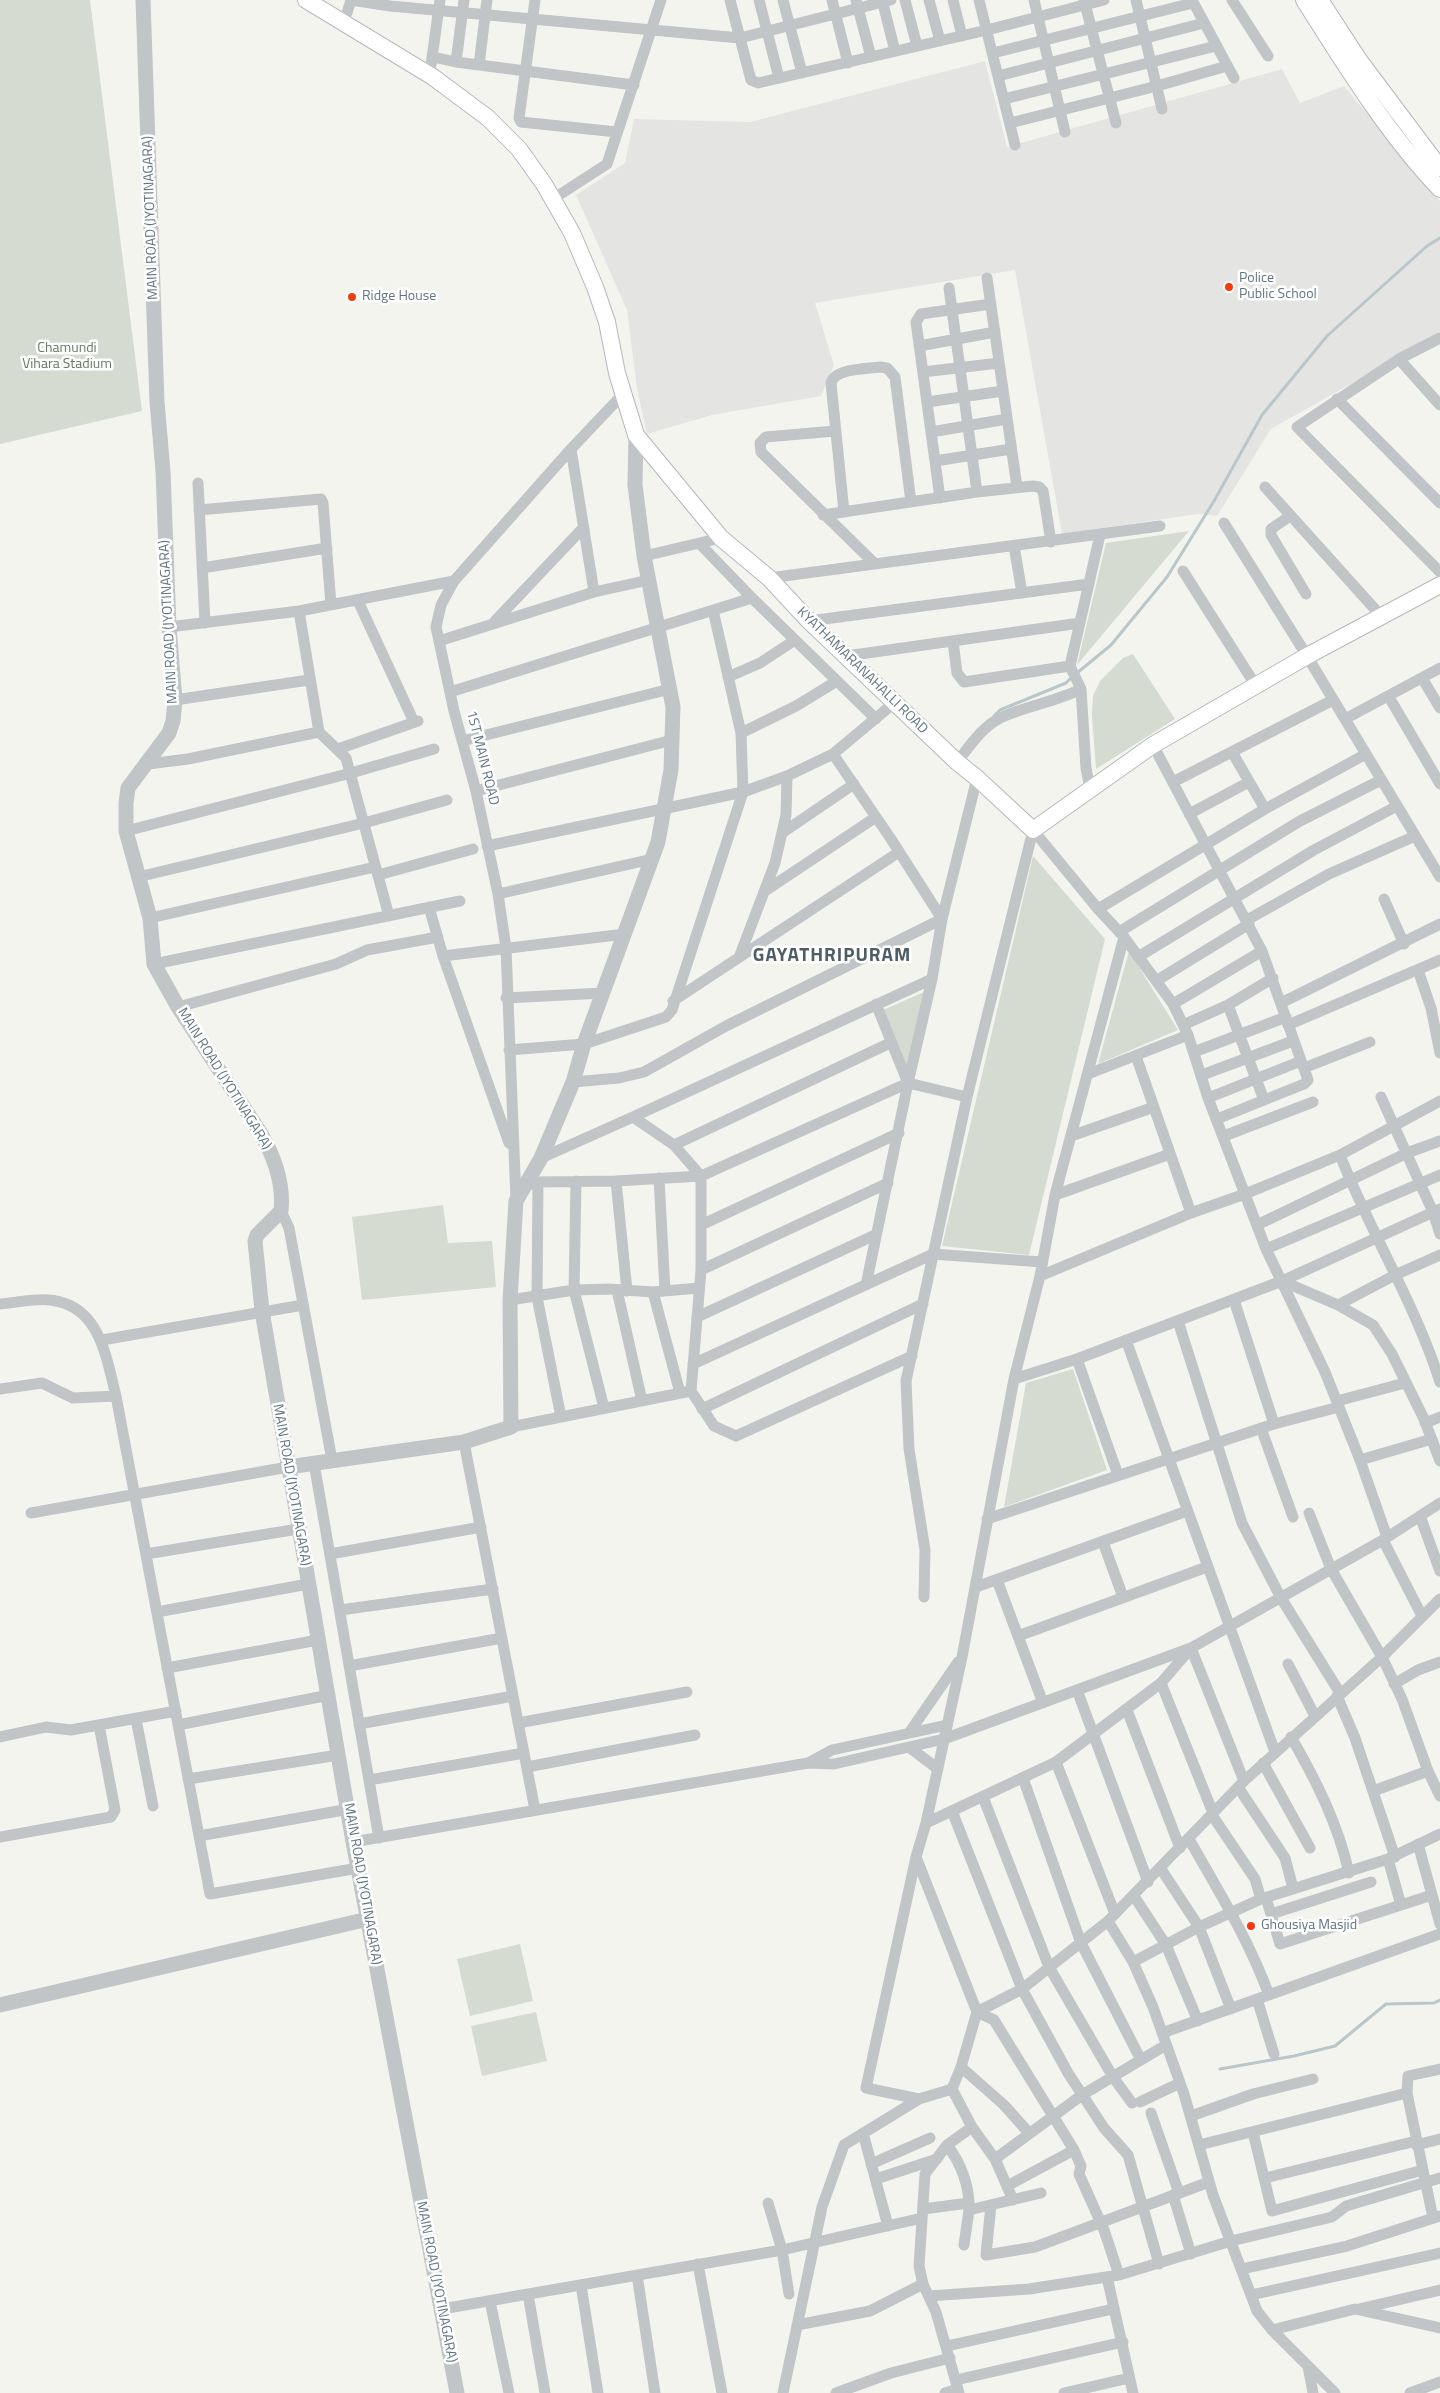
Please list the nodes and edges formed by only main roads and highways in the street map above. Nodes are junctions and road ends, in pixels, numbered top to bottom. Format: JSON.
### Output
{"nodes":[{"id":1,"x":306,"y":0,"type":"edge"},
{"id":2,"x":324,"y":0,"type":"edge"},
{"id":3,"x":1304,"y":0,"type":"edge"},
{"id":4,"x":1320,"y":0,"type":"edge"},
{"id":5,"x":350,"y":4,"type":"edge"},
{"id":6,"x":1440,"y":168,"type":"edge"},
{"id":7,"x":1440,"y":189,"type":"edge"},
{"id":8,"x":557,"y":196,"type":"junction"},
{"id":9,"x":1440,"y":585,"type":"edge"}],
"edges":[{"from":1,"to":8,"type":"main road","name":"KYATHAMARANAHALLI ROAD"},
{"from":2,"to":5,"type":"main road","name":"KYATHAMARANAHALLI ROAD"},
{"from":3,"to":7,"type":"main road"},
{"from":4,"to":6,"type":"main road"},
{"from":5,"to":8,"type":"main road","name":"KYATHAMARANAHALLI ROAD"},
{"from":8,"to":9,"type":"main road","name":"KYATHAMARANAHALLI ROAD"}]}
